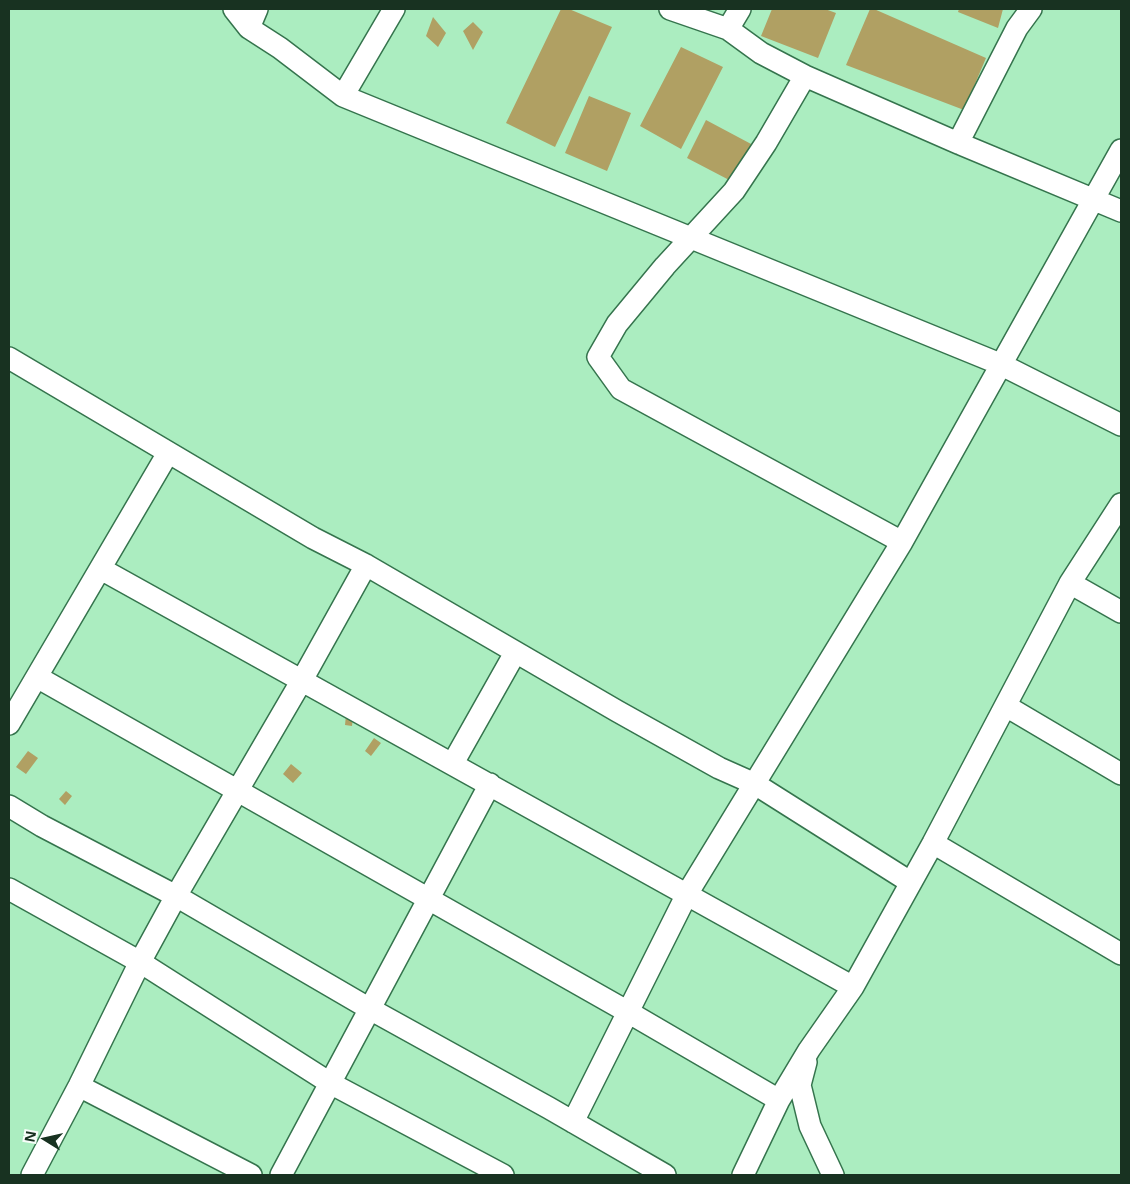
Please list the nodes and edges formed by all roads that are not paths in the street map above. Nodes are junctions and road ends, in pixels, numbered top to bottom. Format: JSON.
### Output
{"nodes":[{"id":1,"x":234,"y":9,"type":"edge"},
{"id":2,"x":394,"y":9,"type":"edge"},
{"id":3,"x":670,"y":9,"type":"edge"},
{"id":4,"x":740,"y":9,"type":"edge"},
{"id":5,"x":1031,"y":9,"type":"edge"},
{"id":6,"x":253,"y":18,"type":"edge"},
{"id":7,"x":728,"y":29,"type":"junction"},
{"id":8,"x":804,"y":76,"type":"junction"},
{"id":9,"x":343,"y":96,"type":"junction"},
{"id":10,"x":958,"y":143,"type":"junction"},
{"id":11,"x":1121,"y":150,"type":"edge"},
{"id":12,"x":1093,"y":199,"type":"junction"},
{"id":13,"x":1121,"y":211,"type":"edge"},
{"id":14,"x":691,"y":239,"type":"junction"},
{"id":15,"x":9,"y":358,"type":"edge"},
{"id":16,"x":1000,"y":364,"type":"junction"},
{"id":17,"x":1121,"y":425,"type":"edge"},
{"id":18,"x":168,"y":453,"type":"junction"},
{"id":19,"x":1121,"y":504,"type":"edge"},
{"id":20,"x":902,"y":542,"type":"junction"},
{"id":21,"x":366,"y":565,"type":"junction"},
{"id":22,"x":101,"y":568,"type":"junction"},
{"id":23,"x":1070,"y":583,"type":"junction"},
{"id":24,"x":1121,"y":612,"type":"edge"},
{"id":25,"x":515,"y":653,"type":"junction"},
{"id":26,"x":37,"y":677,"type":"junction"},
{"id":27,"x":302,"y":680,"type":"junction"},
{"id":28,"x":1006,"y":706,"type":"junction"},
{"id":29,"x":9,"y":724,"type":"edge"},
{"id":30,"x":452,"y":763,"type":"junction"},
{"id":31,"x":1121,"y":774,"type":"edge"},
{"id":32,"x":490,"y":784,"type":"junction"},
{"id":33,"x":756,"y":784,"type":"junction"},
{"id":34,"x":238,"y":790,"type":"junction"},
{"id":35,"x":9,"y":806,"type":"edge"},
{"id":36,"x":933,"y":843,"type":"junction"},
{"id":37,"x":910,"y":882,"type":"junction"},
{"id":38,"x":9,"y":889,"type":"edge"},
{"id":39,"x":687,"y":894,"type":"junction"},
{"id":40,"x":176,"y":896,"type":"junction"},
{"id":41,"x":429,"y":899,"type":"junction"},
{"id":42,"x":1121,"y":954,"type":"edge"},
{"id":43,"x":140,"y":962,"type":"junction"},
{"id":44,"x":853,"y":987,"type":"junction"},
{"id":45,"x":370,"y":1009,"type":"junction"},
{"id":46,"x":628,"y":1012,"type":"junction"},
{"id":47,"x":809,"y":1050,"type":"junction"},
{"id":48,"x":330,"y":1083,"type":"junction"},
{"id":49,"x":79,"y":1086,"type":"junction"},
{"id":50,"x":779,"y":1100,"type":"junction"},
{"id":51,"x":573,"y":1122,"type":"junction"},
{"id":52,"x":32,"y":1175,"type":"edge"},
{"id":53,"x":251,"y":1175,"type":"edge"},
{"id":54,"x":281,"y":1175,"type":"edge"},
{"id":55,"x":503,"y":1175,"type":"edge"},
{"id":56,"x":665,"y":1175,"type":"edge"},
{"id":57,"x":743,"y":1175,"type":"edge"},
{"id":58,"x":833,"y":1175,"type":"edge"}],
"edges":[{"from":1,"to":6,"type":"street"},
{"from":2,"to":9,"type":"street"},
{"from":3,"to":7,"type":"street"},
{"from":4,"to":7,"type":"street"},
{"from":5,"to":10,"type":"street"},
{"from":6,"to":9,"type":"street"},
{"from":7,"to":8,"type":"street"},
{"from":8,"to":10,"type":"street"},
{"from":8,"to":14,"type":"street"},
{"from":9,"to":14,"type":"street"},
{"from":10,"to":12,"type":"street"},
{"from":11,"to":12,"type":"street"},
{"from":12,"to":13,"type":"street"},
{"from":12,"to":16,"type":"street"},
{"from":14,"to":16,"type":"street"},
{"from":14,"to":20,"type":"street"},
{"from":15,"to":18,"type":"street"},
{"from":16,"to":17,"type":"street"},
{"from":16,"to":20,"type":"street"},
{"from":18,"to":21,"type":"street"},
{"from":18,"to":22,"type":"street"},
{"from":19,"to":23,"type":"street"},
{"from":20,"to":33,"type":"street"},
{"from":21,"to":25,"type":"street"},
{"from":21,"to":27,"type":"street"},
{"from":22,"to":26,"type":"street"},
{"from":22,"to":27,"type":"street"},
{"from":23,"to":24,"type":"street"},
{"from":23,"to":28,"type":"street"},
{"from":25,"to":30,"type":"street"},
{"from":25,"to":33,"type":"street"},
{"from":26,"to":29,"type":"street"},
{"from":26,"to":34,"type":"street"},
{"from":27,"to":30,"type":"street"},
{"from":27,"to":34,"type":"street"},
{"from":28,"to":31,"type":"street"},
{"from":28,"to":36,"type":"street"},
{"from":30,"to":32,"type":"street"},
{"from":32,"to":39,"type":"street"},
{"from":32,"to":41,"type":"street"},
{"from":33,"to":37,"type":"street"},
{"from":33,"to":39,"type":"street"},
{"from":34,"to":40,"type":"street"},
{"from":34,"to":41,"type":"street"},
{"from":35,"to":40,"type":"street"},
{"from":36,"to":37,"type":"street"},
{"from":36,"to":42,"type":"street"},
{"from":37,"to":44,"type":"street"},
{"from":38,"to":43,"type":"street"},
{"from":39,"to":44,"type":"street"},
{"from":39,"to":46,"type":"street"},
{"from":40,"to":43,"type":"street"},
{"from":40,"to":45,"type":"street"},
{"from":41,"to":45,"type":"street"},
{"from":41,"to":46,"type":"street"},
{"from":43,"to":48,"type":"street"},
{"from":43,"to":49,"type":"street"},
{"from":44,"to":47,"type":"street"},
{"from":45,"to":48,"type":"street"},
{"from":45,"to":51,"type":"street"},
{"from":46,"to":50,"type":"street"},
{"from":46,"to":51,"type":"street"},
{"from":47,"to":50,"type":"street"},
{"from":47,"to":58,"type":"street"},
{"from":48,"to":54,"type":"street"},
{"from":48,"to":55,"type":"street"},
{"from":49,"to":52,"type":"street"},
{"from":49,"to":53,"type":"street"},
{"from":50,"to":57,"type":"street"},
{"from":51,"to":56,"type":"street"}]}
